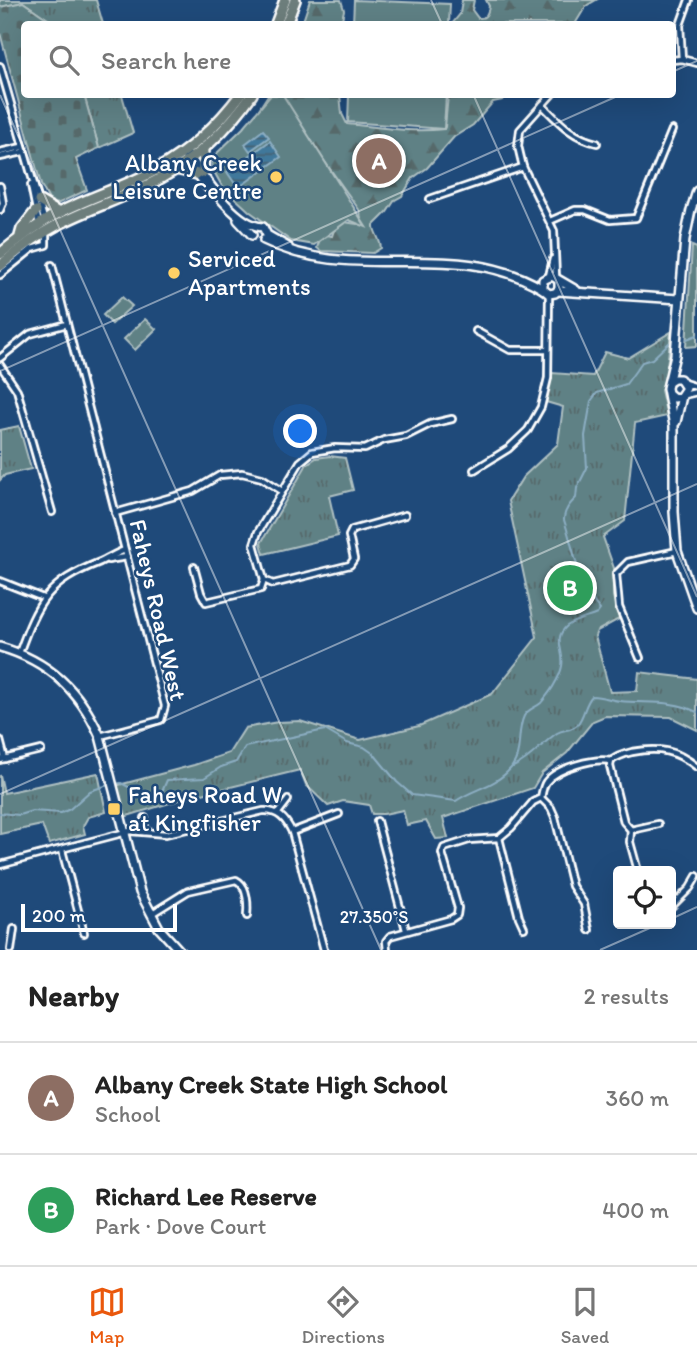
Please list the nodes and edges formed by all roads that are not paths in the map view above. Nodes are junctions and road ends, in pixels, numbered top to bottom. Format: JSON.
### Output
{"nodes":[{"id":1,"x":295,"y":0,"type":"edge"},
{"id":2,"x":689,"y":0,"type":"edge"},
{"id":3,"x":283,"y":1,"type":"edge"},
{"id":4,"x":277,"y":21,"type":"edge"},
{"id":5,"x":287,"y":21,"type":"edge"},
{"id":6,"x":682,"y":59,"type":"junction"},
{"id":7,"x":676,"y":60,"type":"edge"},
{"id":8,"x":697,"y":63,"type":"edge"},
{"id":9,"x":0,"y":66,"type":"edge"},
{"id":10,"x":238,"y":98,"type":"edge"},
{"id":11,"x":249,"y":98,"type":"edge"},
{"id":12,"x":548,"y":98,"type":"edge"},
{"id":13,"x":542,"y":105,"type":"junction"},
{"id":14,"x":672,"y":130,"type":"dead end"},
{"id":15,"x":597,"y":143,"type":"dead end"},
{"id":16,"x":204,"y":148,"type":"junction"},
{"id":17,"x":22,"y":149,"type":"junction"},
{"id":18,"x":0,"y":155,"type":"edge"},
{"id":19,"x":186,"y":156,"type":"junction"},
{"id":20,"x":523,"y":167,"type":"junction"},
{"id":21,"x":176,"y":169,"type":"junction"},
{"id":22,"x":200,"y":174,"type":"junction"},
{"id":23,"x":31,"y":181,"type":"junction"},
{"id":24,"x":0,"y":186,"type":"edge"},
{"id":25,"x":697,"y":191,"type":"edge"},
{"id":26,"x":430,"y":199,"type":"dead end"},
{"id":27,"x":37,"y":206,"type":"junction"},
{"id":28,"x":0,"y":210,"type":"edge"},
{"id":29,"x":59,"y":213,"type":"junction"},
{"id":30,"x":550,"y":221,"type":"junction"},
{"id":31,"x":256,"y":227,"type":"junction"},
{"id":32,"x":43,"y":228,"type":"junction"},
{"id":33,"x":252,"y":235,"type":"junction"},
{"id":34,"x":20,"y":237,"type":"junction"},
{"id":35,"x":266,"y":238,"type":"junction"},
{"id":36,"x":0,"y":254,"type":"edge"},
{"id":37,"x":52,"y":265,"type":"dead end"},
{"id":38,"x":0,"y":266,"type":"edge"},
{"id":39,"x":0,"y":275,"type":"edge"},
{"id":40,"x":522,"y":276,"type":"junction"},
{"id":41,"x":552,"y":278,"type":"junction"},
{"id":42,"x":577,"y":291,"type":"junction"},
{"id":43,"x":551,"y":292,"type":"junction"},
{"id":44,"x":679,"y":299,"type":"junction"},
{"id":45,"x":66,"y":324,"type":"junction"},
{"id":46,"x":476,"y":331,"type":"dead end"},
{"id":47,"x":547,"y":349,"type":"junction"},
{"id":48,"x":675,"y":355,"type":"junction"},
{"id":49,"x":0,"y":358,"type":"edge"},
{"id":50,"x":0,"y":365,"type":"edge"},
{"id":51,"x":682,"y":381,"type":"junction"},
{"id":52,"x":669,"y":382,"type":"junction"},
{"id":53,"x":697,"y":389,"type":"edge"},
{"id":54,"x":668,"y":394,"type":"junction"},
{"id":55,"x":683,"y":395,"type":"junction"},
{"id":56,"x":452,"y":419,"type":"dead end"},
{"id":57,"x":674,"y":426,"type":"junction"},
{"id":58,"x":474,"y":470,"type":"dead end"},
{"id":59,"x":282,"y":491,"type":"junction"},
{"id":60,"x":52,"y":512,"type":"dead end"},
{"id":61,"x":116,"y":513,"type":"junction"},
{"id":62,"x":405,"y":515,"type":"dead end"},
{"id":63,"x":677,"y":551,"type":"junction"},
{"id":64,"x":126,"y":554,"type":"junction"},
{"id":65,"x":194,"y":567,"type":"dead end"},
{"id":66,"x":264,"y":580,"type":"junction"},
{"id":67,"x":0,"y":581,"type":"edge"},
{"id":68,"x":43,"y":598,"type":"junction"},
{"id":69,"x":697,"y":608,"type":"edge"},
{"id":70,"x":0,"y":647,"type":"edge"},
{"id":71,"x":19,"y":653,"type":"junction"},
{"id":72,"x":640,"y":658,"type":"dead end"},
{"id":73,"x":100,"y":736,"type":"junction"},
{"id":74,"x":0,"y":740,"type":"edge"},
{"id":75,"x":41,"y":750,"type":"dead end"},
{"id":76,"x":2,"y":760,"type":"edge"},
{"id":77,"x":611,"y":761,"type":"junction"},
{"id":78,"x":697,"y":767,"type":"edge"},
{"id":79,"x":541,"y":798,"type":"junction"},
{"id":80,"x":288,"y":800,"type":"dead end"},
{"id":81,"x":278,"y":813,"type":"junction"},
{"id":82,"x":339,"y":814,"type":"dead end"},
{"id":83,"x":145,"y":818,"type":"dead end"},
{"id":84,"x":377,"y":821,"type":"dead end"},
{"id":85,"x":658,"y":824,"type":"dead end"},
{"id":86,"x":631,"y":830,"type":"junction"},
{"id":87,"x":145,"y":832,"type":"junction"},
{"id":88,"x":292,"y":832,"type":"junction"},
{"id":89,"x":124,"y":833,"type":"junction"},
{"id":90,"x":499,"y":838,"type":"junction"},
{"id":91,"x":62,"y":850,"type":"junction"},
{"id":92,"x":0,"y":865,"type":"edge"},
{"id":93,"x":637,"y":866,"type":"edge"},
{"id":94,"x":697,"y":876,"type":"edge"},
{"id":95,"x":676,"y":902,"type":"edge"},
{"id":96,"x":150,"y":915,"type":"junction"},
{"id":97,"x":247,"y":916,"type":"dead end"},
{"id":98,"x":524,"y":928,"type":"dead end"},
{"id":99,"x":14,"y":929,"type":"dead end"},
{"id":100,"x":406,"y":930,"type":"junction"},
{"id":101,"x":589,"y":930,"type":"dead end"},
{"id":102,"x":84,"y":933,"type":"dead end"},
{"id":103,"x":11,"y":950,"type":"edge"},
{"id":104,"x":179,"y":950,"type":"edge"},
{"id":105,"x":324,"y":950,"type":"edge"},
{"id":106,"x":387,"y":950,"type":"edge"}],
"edges":[{"from":1,"to":5,"type":"highway"},
{"from":2,"to":6,"type":"street"},
{"from":3,"to":4,"type":"highway"},
{"from":6,"to":7,"type":"street"},
{"from":6,"to":8,"type":"street"},
{"from":9,"to":17,"type":"street"},
{"from":10,"to":19,"type":"highway"},
{"from":11,"to":16,"type":"highway"},
{"from":12,"to":13,"type":"street"},
{"from":13,"to":15,"type":"street"},
{"from":13,"to":20,"type":"street"},
{"from":14,"to":30,"type":"street"},
{"from":16,"to":19,"type":"highway"},
{"from":16,"to":22,"type":"highway"},
{"from":17,"to":18,"type":"street"},
{"from":17,"to":23,"type":"street"},
{"from":19,"to":21,"type":"highway"},
{"from":19,"to":22,"type":"street"},
{"from":19,"to":29,"type":"highway"},
{"from":20,"to":26,"type":"street"},
{"from":20,"to":30,"type":"street"},
{"from":21,"to":22,"type":"highway"},
{"from":21,"to":32,"type":"highway"},
{"from":22,"to":31,"type":"street"},
{"from":22,"to":33,"type":"street"},
{"from":23,"to":27,"type":"street"},
{"from":23,"to":27,"type":"street"},
{"from":24,"to":28,"type":"street"},
{"from":25,"to":44,"type":"street"},
{"from":27,"to":29,"type":"highway"},
{"from":27,"to":32,"type":"street"},
{"from":27,"to":32,"type":"street"},
{"from":27,"to":34,"type":"highway"},
{"from":29,"to":32,"type":"highway"},
{"from":30,"to":41,"type":"street"},
{"from":31,"to":33,"type":"street"},
{"from":31,"to":35,"type":"street"},
{"from":32,"to":34,"type":"highway"},
{"from":32,"to":38,"type":"highway"},
{"from":32,"to":39,"type":"street"},
{"from":33,"to":35,"type":"street"},
{"from":34,"to":36,"type":"highway"},
{"from":35,"to":40,"type":"street"},
{"from":37,"to":45,"type":"street","name":"Faheys Road West"},
{"from":40,"to":41,"type":"street"},
{"from":40,"to":43,"type":"street"},
{"from":41,"to":42,"type":"street"},
{"from":41,"to":43,"type":"street"},
{"from":41,"to":43,"type":"street"},
{"from":42,"to":43,"type":"street"},
{"from":42,"to":44,"type":"street"},
{"from":43,"to":47,"type":"street"},
{"from":44,"to":48,"type":"street"},
{"from":45,"to":49,"type":"street"},
{"from":45,"to":61,"type":"street","name":"Faheys Road West"},
{"from":46,"to":47,"type":"street"},
{"from":47,"to":58,"type":"street"},
{"from":48,"to":51,"type":"street"},
{"from":48,"to":52,"type":"street"},
{"from":50,"to":60,"type":"street"},
{"from":51,"to":52,"type":"street"},
{"from":51,"to":53,"type":"street"},
{"from":51,"to":55,"type":"street"},
{"from":52,"to":54,"type":"street"},
{"from":53,"to":55,"type":"street"},
{"from":54,"to":55,"type":"street"},
{"from":54,"to":57,"type":"street"},
{"from":55,"to":57,"type":"street"},
{"from":56,"to":59,"type":"street"},
{"from":57,"to":63,"type":"street"},
{"from":59,"to":61,"type":"street"},
{"from":59,"to":66,"type":"street"},
{"from":61,"to":64,"type":"street","name":"Faheys Road West"},
{"from":62,"to":66,"type":"street"},
{"from":63,"to":69,"type":"street"},
{"from":63,"to":72,"type":"street"},
{"from":64,"to":68,"type":"street"},
{"from":64,"to":73,"type":"street","name":"Faheys Road West"},
{"from":65,"to":66,"type":"street"},
{"from":67,"to":68,"type":"street"},
{"from":68,"to":71,"type":"street"},
{"from":70,"to":71,"type":"street"},
{"from":71,"to":73,"type":"street"},
{"from":73,"to":89,"type":"street"},
{"from":74,"to":76,"type":"street"},
{"from":75,"to":76,"type":"street"},
{"from":77,"to":78,"type":"street"},
{"from":77,"to":79,"type":"street"},
{"from":77,"to":86,"type":"street"},
{"from":79,"to":90,"type":"street"},
{"from":79,"to":101,"type":"street"},
{"from":80,"to":81,"type":"street"},
{"from":81,"to":87,"type":"street"},
{"from":81,"to":88,"type":"street"},
{"from":82,"to":88,"type":"street"},
{"from":83,"to":87,"type":"street"},
{"from":84,"to":100,"type":"street"},
{"from":85,"to":86,"type":"street"},
{"from":86,"to":93,"type":"street"},
{"from":87,"to":89,"type":"street"},
{"from":88,"to":105,"type":"street"},
{"from":89,"to":91,"type":"street"},
{"from":89,"to":96,"type":"street"},
{"from":90,"to":98,"type":"street"},
{"from":90,"to":100,"type":"street"},
{"from":91,"to":92,"type":"street"},
{"from":91,"to":102,"type":"street"},
{"from":94,"to":95,"type":"street"},
{"from":96,"to":97,"type":"street"},
{"from":96,"to":104,"type":"street"},
{"from":99,"to":103,"type":"street"},
{"from":100,"to":106,"type":"street"}]}
